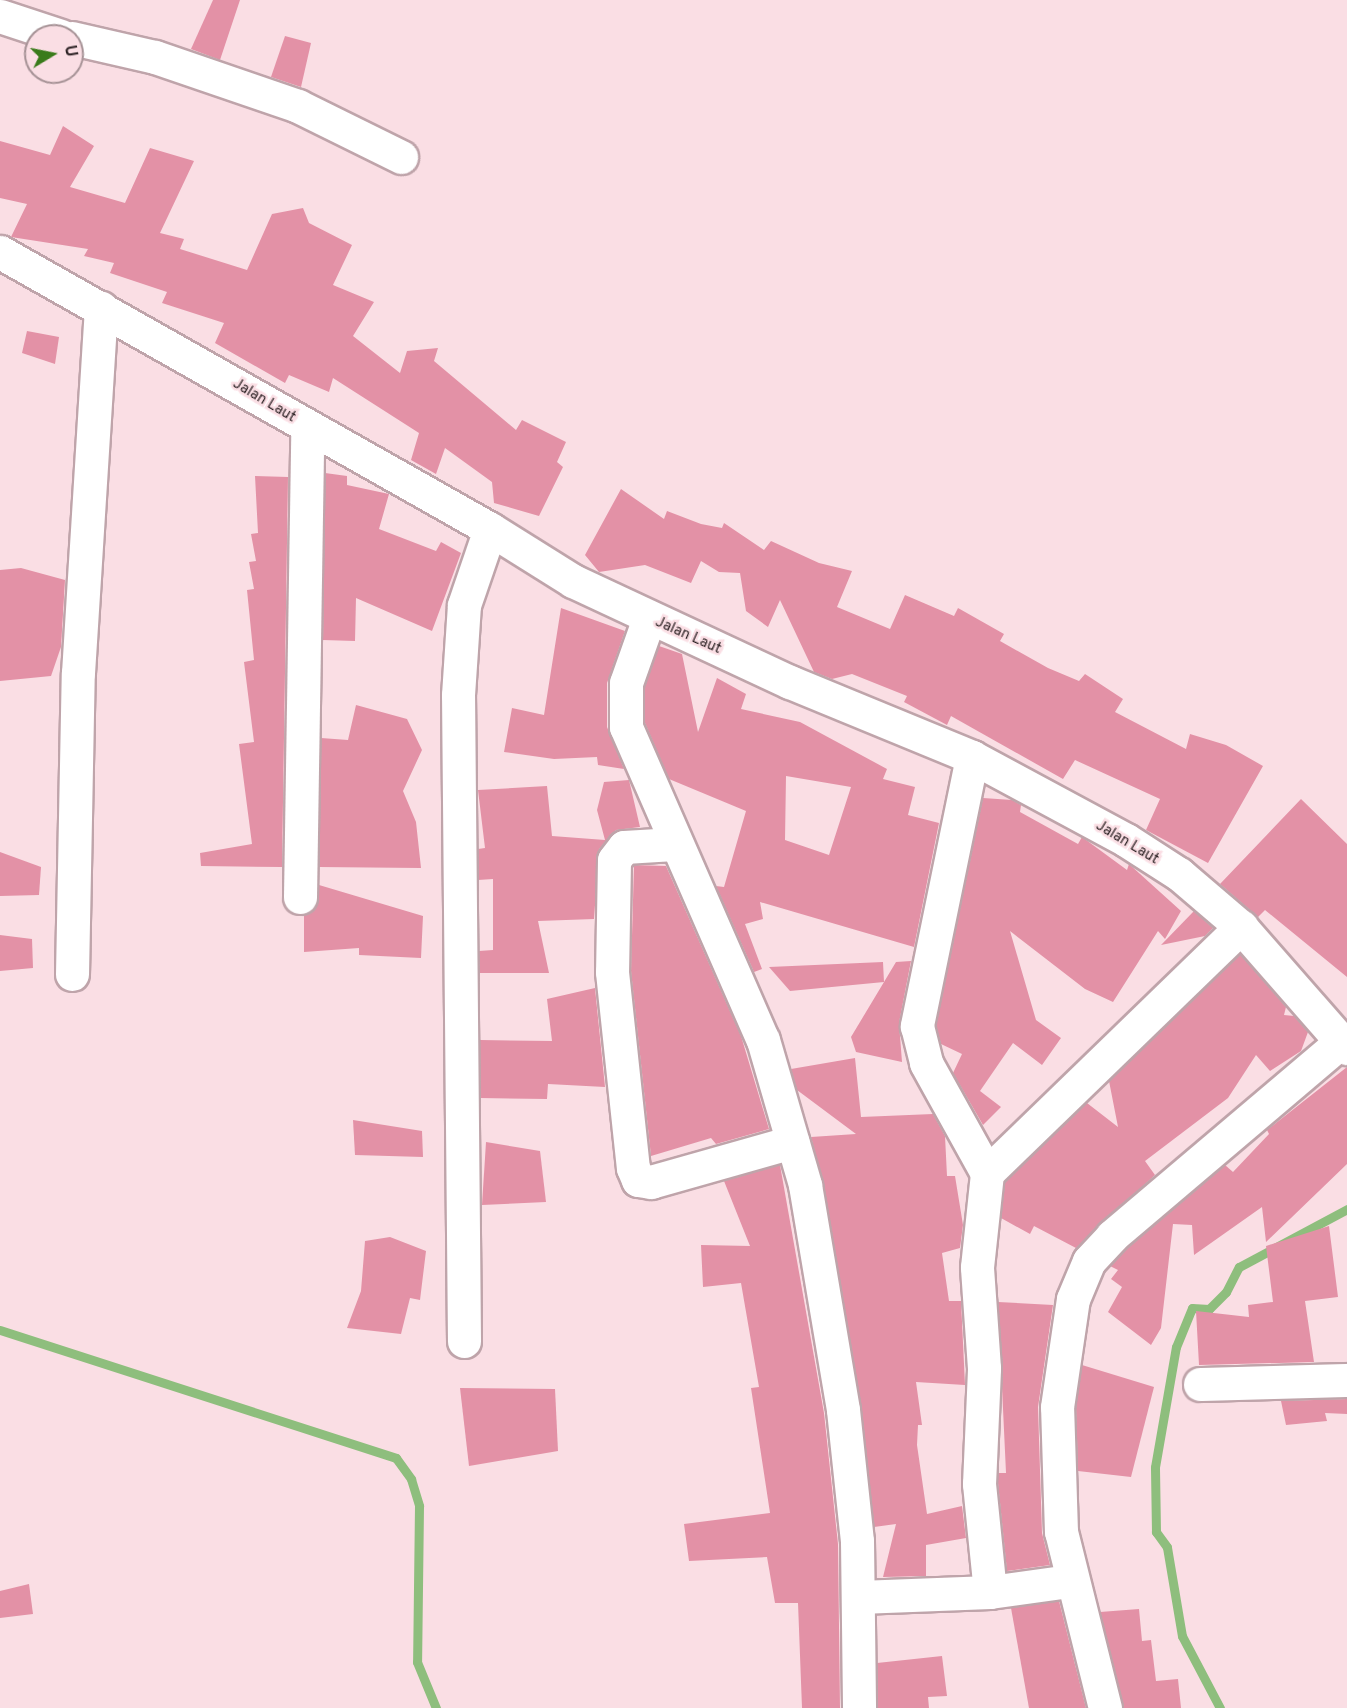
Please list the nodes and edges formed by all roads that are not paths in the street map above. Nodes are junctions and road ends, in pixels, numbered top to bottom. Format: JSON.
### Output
{"nodes":[{"id":1,"x":0,"y":16,"type":"edge"},
{"id":2,"x":24,"y":24,"type":"edge"},
{"id":3,"x":84,"y":42,"type":"edge"},
{"id":4,"x":401,"y":158,"type":"dead end"},
{"id":5,"x":0,"y":252,"type":"edge"},
{"id":6,"x":101,"y":308,"type":"junction"},
{"id":7,"x":307,"y":427,"type":"junction"},
{"id":8,"x":490,"y":529,"type":"junction"},
{"id":9,"x":649,"y":618,"type":"junction"},
{"id":10,"x":972,"y":757,"type":"junction"},
{"id":11,"x":674,"y":844,"type":"junction"},
{"id":12,"x":300,"y":897,"type":"dead end"},
{"id":13,"x":1241,"y":927,"type":"junction"},
{"id":14,"x":72,"y":974,"type":"dead end"},
{"id":15,"x":1344,"y":1044,"type":"edge"},
{"id":16,"x":792,"y":1142,"type":"junction"},
{"id":17,"x":987,"y":1173,"type":"junction"},
{"id":18,"x":464,"y":1341,"type":"dead end"},
{"id":19,"x":1347,"y":1380,"type":"edge"},
{"id":20,"x":1200,"y":1384,"type":"dead end"},
{"id":21,"x":1070,"y":1581,"type":"junction"},
{"id":22,"x":990,"y":1592,"type":"junction"},
{"id":23,"x":859,"y":1597,"type":"junction"},
{"id":24,"x":859,"y":1708,"type":"edge"},
{"id":25,"x":1105,"y":1708,"type":"edge"}],
"edges":[{"from":1,"to":2,"type":"street"},
{"from":3,"to":4,"type":"street"},
{"from":5,"to":6,"type":"street","name":"Jalan Laut"},
{"from":6,"to":7,"type":"street","name":"Jalan Laut"},
{"from":6,"to":14,"type":"street"},
{"from":7,"to":8,"type":"street","name":"Jalan Laut"},
{"from":7,"to":12,"type":"street"},
{"from":8,"to":9,"type":"street","name":"Jalan Laut"},
{"from":8,"to":18,"type":"street"},
{"from":9,"to":10,"type":"street","name":"Jalan Laut"},
{"from":9,"to":11,"type":"street"},
{"from":10,"to":13,"type":"street","name":"Jalan Laut"},
{"from":10,"to":17,"type":"street"},
{"from":11,"to":16,"type":"street"},
{"from":11,"to":16,"type":"street"},
{"from":13,"to":15,"type":"street","name":"Jalan Laut"},
{"from":13,"to":17,"type":"street"},
{"from":15,"to":21,"type":"street"},
{"from":16,"to":23,"type":"street"},
{"from":17,"to":22,"type":"street"},
{"from":19,"to":20,"type":"street"},
{"from":21,"to":22,"type":"street"},
{"from":21,"to":25,"type":"street"},
{"from":22,"to":23,"type":"street"},
{"from":23,"to":24,"type":"street"}]}
